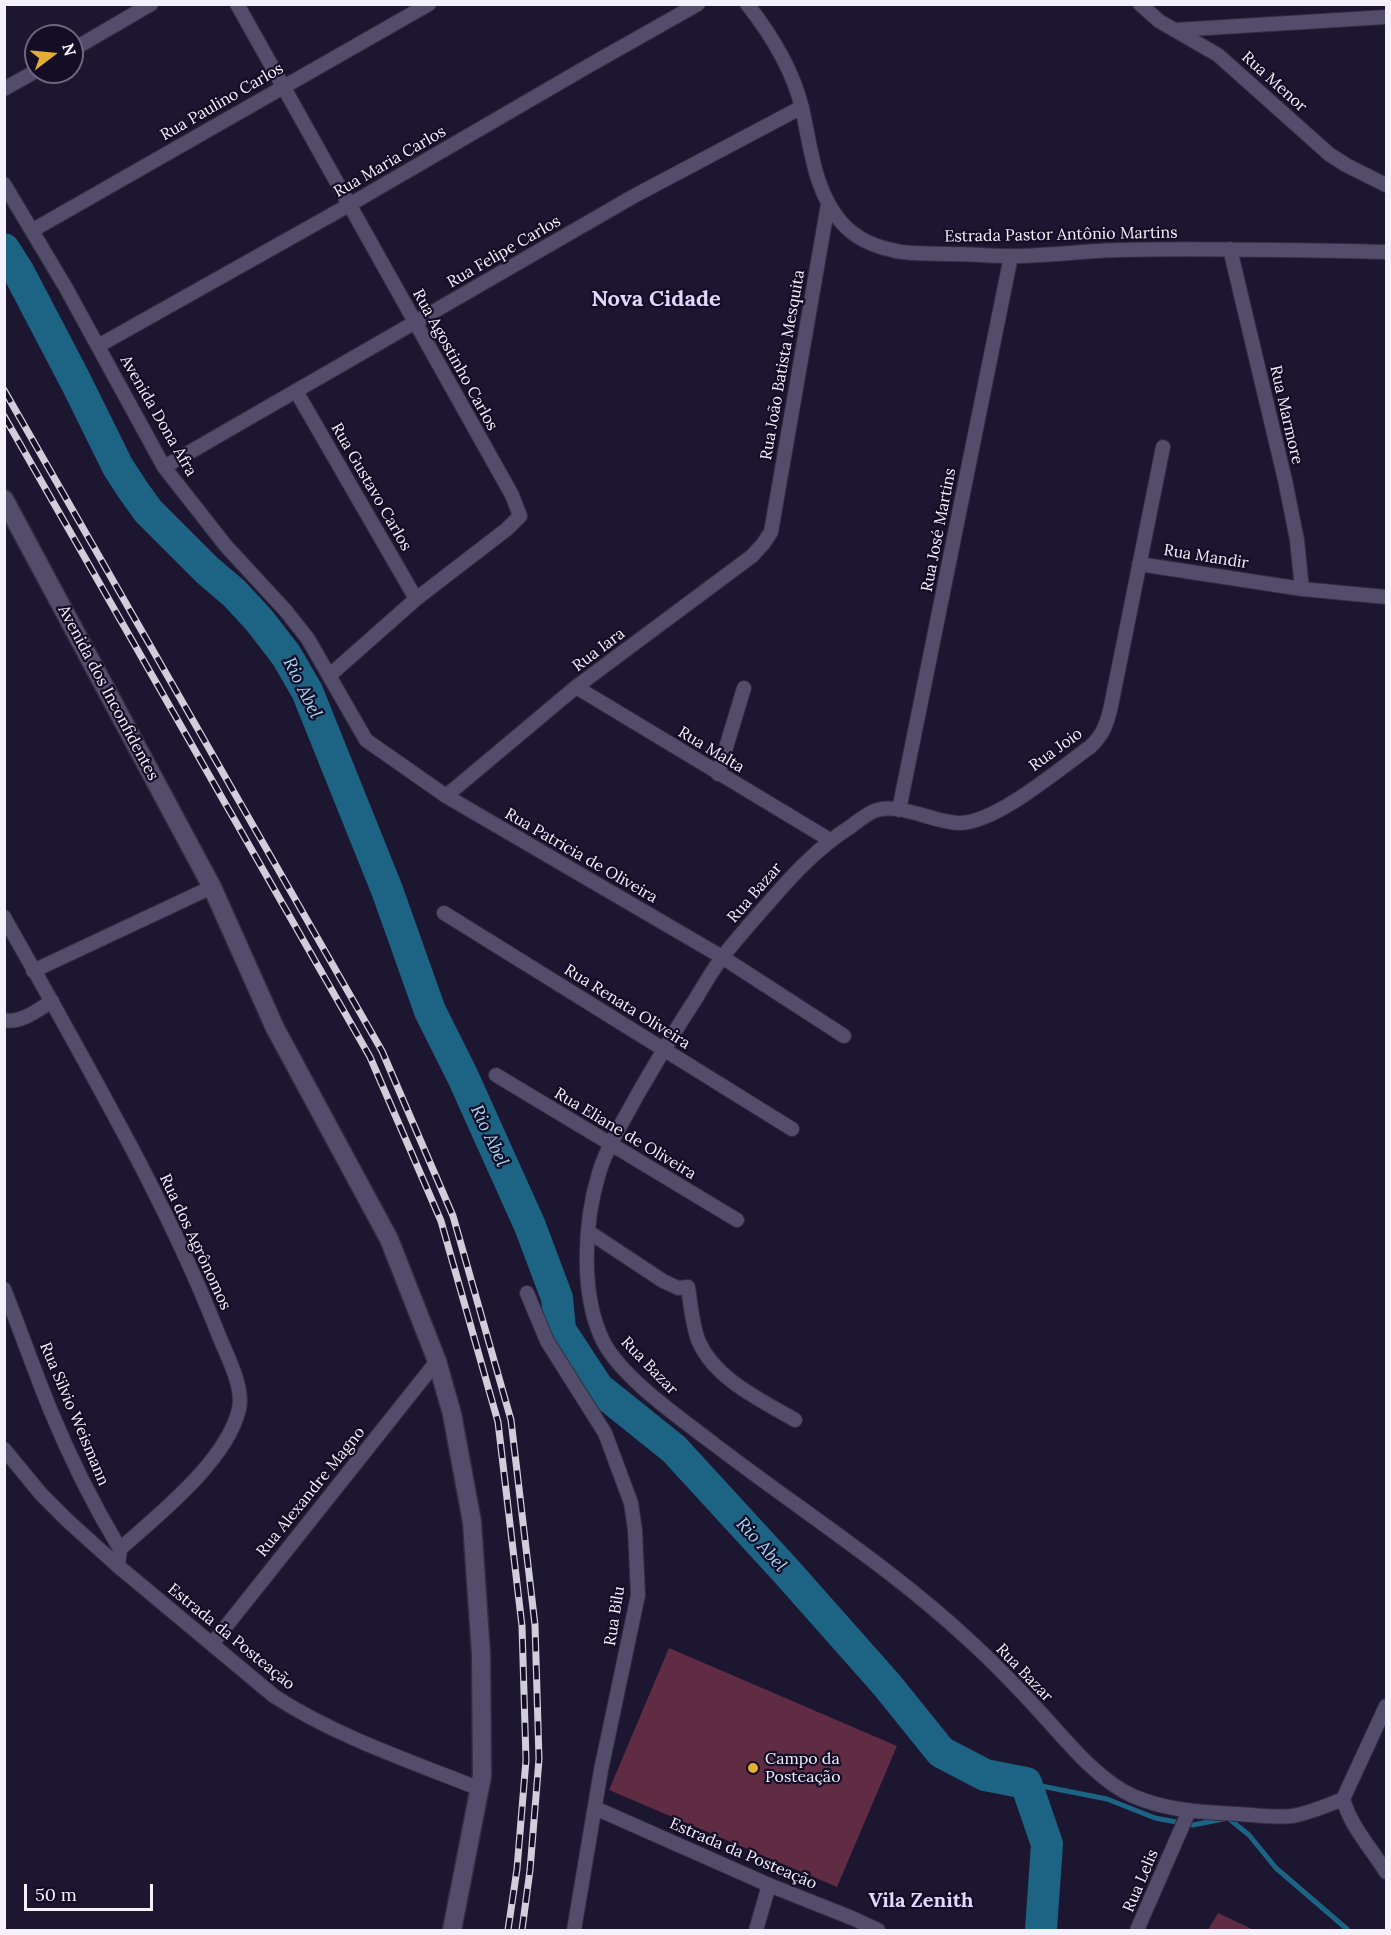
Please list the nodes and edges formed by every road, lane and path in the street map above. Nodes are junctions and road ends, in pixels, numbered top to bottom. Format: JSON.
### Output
{"nodes":[{"id":1,"x":151,"y":4,"type":"edge"},
{"id":2,"x":237,"y":4,"type":"edge"},
{"id":3,"x":429,"y":4,"type":"edge"},
{"id":4,"x":698,"y":4,"type":"edge"},
{"id":5,"x":747,"y":4,"type":"edge"},
{"id":6,"x":1140,"y":4,"type":"edge"},
{"id":7,"x":1386,"y":17,"type":"edge"},
{"id":8,"x":1175,"y":30,"type":"junction"},
{"id":9,"x":84,"y":43,"type":"edge"},
{"id":10,"x":24,"y":78,"type":"edge"},
{"id":11,"x":283,"y":86,"type":"junction"},
{"id":12,"x":4,"y":89,"type":"edge"},
{"id":13,"x":802,"y":107,"type":"junction"},
{"id":14,"x":4,"y":184,"type":"edge"},
{"id":15,"x":1386,"y":185,"type":"edge"},
{"id":16,"x":828,"y":204,"type":"junction"},
{"id":17,"x":349,"y":205,"type":"junction"},
{"id":18,"x":33,"y":230,"type":"junction"},
{"id":19,"x":1230,"y":249,"type":"junction"},
{"id":20,"x":1386,"y":252,"type":"edge"},
{"id":21,"x":1011,"y":256,"type":"junction"},
{"id":22,"x":415,"y":322,"type":"junction"},
{"id":23,"x":98,"y":346,"type":"junction"},
{"id":24,"x":296,"y":391,"type":"junction"},
{"id":25,"x":1163,"y":447,"type":"dead end"},
{"id":26,"x":164,"y":467,"type":"junction"},
{"id":27,"x":4,"y":499,"type":"edge"},
{"id":28,"x":771,"y":532,"type":"joint"},
{"id":29,"x":1139,"y":564,"type":"junction"},
{"id":30,"x":1302,"y":589,"type":"junction"},
{"id":31,"x":1386,"y":597,"type":"edge"},
{"id":32,"x":416,"y":599,"type":"junction"},
{"id":33,"x":330,"y":675,"type":"junction"},
{"id":34,"x":576,"y":687,"type":"junction"},
{"id":35,"x":744,"y":688,"type":"dead end"},
{"id":36,"x":718,"y":774,"type":"junction"},
{"id":37,"x":446,"y":796,"type":"junction"},
{"id":38,"x":899,"y":810,"type":"junction"},
{"id":39,"x":830,"y":840,"type":"junction"},
{"id":40,"x":212,"y":887,"type":"junction"},
{"id":41,"x":444,"y":913,"type":"dead end"},
{"id":42,"x":4,"y":917,"type":"edge"},
{"id":43,"x":722,"y":957,"type":"junction"},
{"id":44,"x":33,"y":971,"type":"junction"},
{"id":45,"x":52,"y":1001,"type":"junction"},
{"id":46,"x":4,"y":1020,"type":"edge"},
{"id":47,"x":844,"y":1036,"type":"dead end"},
{"id":48,"x":663,"y":1049,"type":"junction"},
{"id":49,"x":496,"y":1075,"type":"dead end"},
{"id":50,"x":792,"y":1129,"type":"dead end"},
{"id":51,"x":611,"y":1144,"type":"junction"},
{"id":52,"x":737,"y":1221,"type":"dead end"},
{"id":53,"x":589,"y":1232,"type":"junction"},
{"id":54,"x":4,"y":1289,"type":"edge"},
{"id":55,"x":527,"y":1293,"type":"dead end"},
{"id":56,"x":437,"y":1362,"type":"junction"},
{"id":57,"x":795,"y":1420,"type":"dead end"},
{"id":58,"x":4,"y":1449,"type":"edge"},
{"id":59,"x":120,"y":1549,"type":"junction"},
{"id":60,"x":118,"y":1566,"type":"junction"},
{"id":61,"x":212,"y":1644,"type":"junction"},
{"id":62,"x":1386,"y":1706,"type":"edge"},
{"id":63,"x":480,"y":1789,"type":"junction"},
{"id":64,"x":1343,"y":1799,"type":"junction"},
{"id":65,"x":594,"y":1808,"type":"junction"},
{"id":66,"x":1187,"y":1816,"type":"junction"},
{"id":67,"x":1386,"y":1872,"type":"edge"},
{"id":68,"x":769,"y":1885,"type":"junction"},
{"id":69,"x":452,"y":1930,"type":"edge"},
{"id":70,"x":574,"y":1930,"type":"edge"},
{"id":71,"x":756,"y":1930,"type":"edge"},
{"id":72,"x":878,"y":1930,"type":"edge"},
{"id":73,"x":1137,"y":1930,"type":"edge"}],
"edges":[{"from":1,"to":9,"type":"street"},
{"from":2,"to":11,"type":"street","name":"Rua Agostinho Carlos"},
{"from":3,"to":11,"type":"street","name":"Rua Paulino Carlos"},
{"from":4,"to":17,"type":"street","name":"Rua Maria Carlos"},
{"from":5,"to":13,"type":"street","name":"Estrada Pastor Antônio Martins"},
{"from":6,"to":8,"type":"street","name":"Rua Menor"},
{"from":7,"to":8,"type":"street"},
{"from":8,"to":15,"type":"street","name":"Rua Menor"},
{"from":10,"to":12,"type":"street"},
{"from":11,"to":17,"type":"street","name":"Rua Agostinho Carlos"},
{"from":11,"to":18,"type":"street","name":"Rua Paulino Carlos"},
{"from":13,"to":16,"type":"street","name":"Estrada Pastor Antônio Martins"},
{"from":13,"to":22,"type":"street","name":"Rua Felipe Carlos"},
{"from":14,"to":18,"type":"street","name":"Avenida Dona Afra"},
{"from":16,"to":21,"type":"street","name":"Estrada Pastor Antônio Martins"},
{"from":16,"to":28,"type":"street","name":"Rua João Batista Mesquita"},
{"from":17,"to":22,"type":"street","name":"Rua Agostinho Carlos"},
{"from":17,"to":23,"type":"street","name":"Rua Maria Carlos"},
{"from":18,"to":23,"type":"street","name":"Avenida Dona Afra"},
{"from":19,"to":20,"type":"street","name":"Estrada Pastor Antônio Martins"},
{"from":19,"to":21,"type":"street","name":"Estrada Pastor Antônio Martins"},
{"from":19,"to":30,"type":"street","name":"Rua Marmore"},
{"from":21,"to":38,"type":"street","name":"Rua José Martins"},
{"from":22,"to":24,"type":"street","name":"Rua Felipe Carlos"},
{"from":22,"to":32,"type":"street","name":"Rua Agostinho Carlos"},
{"from":23,"to":26,"type":"street","name":"Avenida Dona Afra"},
{"from":24,"to":26,"type":"street","name":"Rua Felipe Carlos"},
{"from":24,"to":32,"type":"street","name":"Rua Gustavo Carlos"},
{"from":25,"to":29,"type":"street","name":"Rua Mandir"},
{"from":26,"to":33,"type":"street","name":"Avenida Dona Afra"},
{"from":27,"to":40,"type":"main road","name":"Avenida dos Inconfidentes"},
{"from":28,"to":34,"type":"street","name":"Rua Iara"},
{"from":29,"to":30,"type":"street","name":"Rua Mandir"},
{"from":29,"to":38,"type":"street","name":"Rua Joio"},
{"from":30,"to":31,"type":"street","name":"Rua Mandir"},
{"from":32,"to":33,"type":"street","name":"Rua Agostinho Carlos"},
{"from":33,"to":37,"type":"street","name":"Rua Patricia de Oliveira"},
{"from":34,"to":36,"type":"street","name":"Rua Malta"},
{"from":34,"to":37,"type":"street","name":"Rua Iara"},
{"from":35,"to":36,"type":"street"},
{"from":36,"to":39,"type":"street","name":"Rua Malta"},
{"from":37,"to":43,"type":"street","name":"Rua Patricia de Oliveira"},
{"from":38,"to":39,"type":"street","name":"Rua Bazar"},
{"from":39,"to":43,"type":"street","name":"Rua Bazar"},
{"from":40,"to":44,"type":"street"},
{"from":40,"to":56,"type":"main road","name":"Avenida dos Inconfidentes"},
{"from":41,"to":48,"type":"street","name":"Rua Renata Oliveira"},
{"from":42,"to":44,"type":"street","name":"Rua dos Agrônomos"},
{"from":43,"to":47,"type":"street","name":"Rua Patricia de Oliveira"},
{"from":43,"to":48,"type":"street","name":"Rua Bazar"},
{"from":44,"to":45,"type":"street","name":"Rua dos Agrônomos"},
{"from":45,"to":46,"type":"street"},
{"from":45,"to":59,"type":"street","name":"Rua dos Agrônomos"},
{"from":48,"to":50,"type":"street","name":"Rua Renata Oliveira"},
{"from":48,"to":51,"type":"street","name":"Rua Bazar"},
{"from":49,"to":51,"type":"street","name":"Rua Eliane de Oliveira"},
{"from":51,"to":52,"type":"street","name":"Rua Eliane de Oliveira"},
{"from":51,"to":53,"type":"street","name":"Rua Bazar"},
{"from":53,"to":57,"type":"street"},
{"from":53,"to":66,"type":"street","name":"Rua Bazar"},
{"from":54,"to":59,"type":"street","name":"Rua Silvio Weismann"},
{"from":55,"to":65,"type":"street","name":"Rua Bilu"},
{"from":56,"to":61,"type":"street","name":"Rua Alexandre Magno"},
{"from":56,"to":63,"type":"main road","name":"Avenida dos Inconfidentes"},
{"from":58,"to":60,"type":"street","name":"Estrada da Posteação"},
{"from":59,"to":60,"type":"street"},
{"from":60,"to":61,"type":"street","name":"Estrada da Posteação"},
{"from":61,"to":63,"type":"street","name":"Estrada da Posteação"},
{"from":62,"to":64,"type":"street"},
{"from":63,"to":69,"type":"main road"},
{"from":64,"to":66,"type":"street","name":"Rua Bazar"},
{"from":64,"to":67,"type":"street"},
{"from":65,"to":68,"type":"street","name":"Estrada da Posteação"},
{"from":65,"to":70,"type":"street","name":"Rua Bilu"},
{"from":66,"to":73,"type":"street","name":"Rua Lelis"},
{"from":68,"to":71,"type":"street"},
{"from":68,"to":72,"type":"street","name":"Estrada da Posteação"}]}
